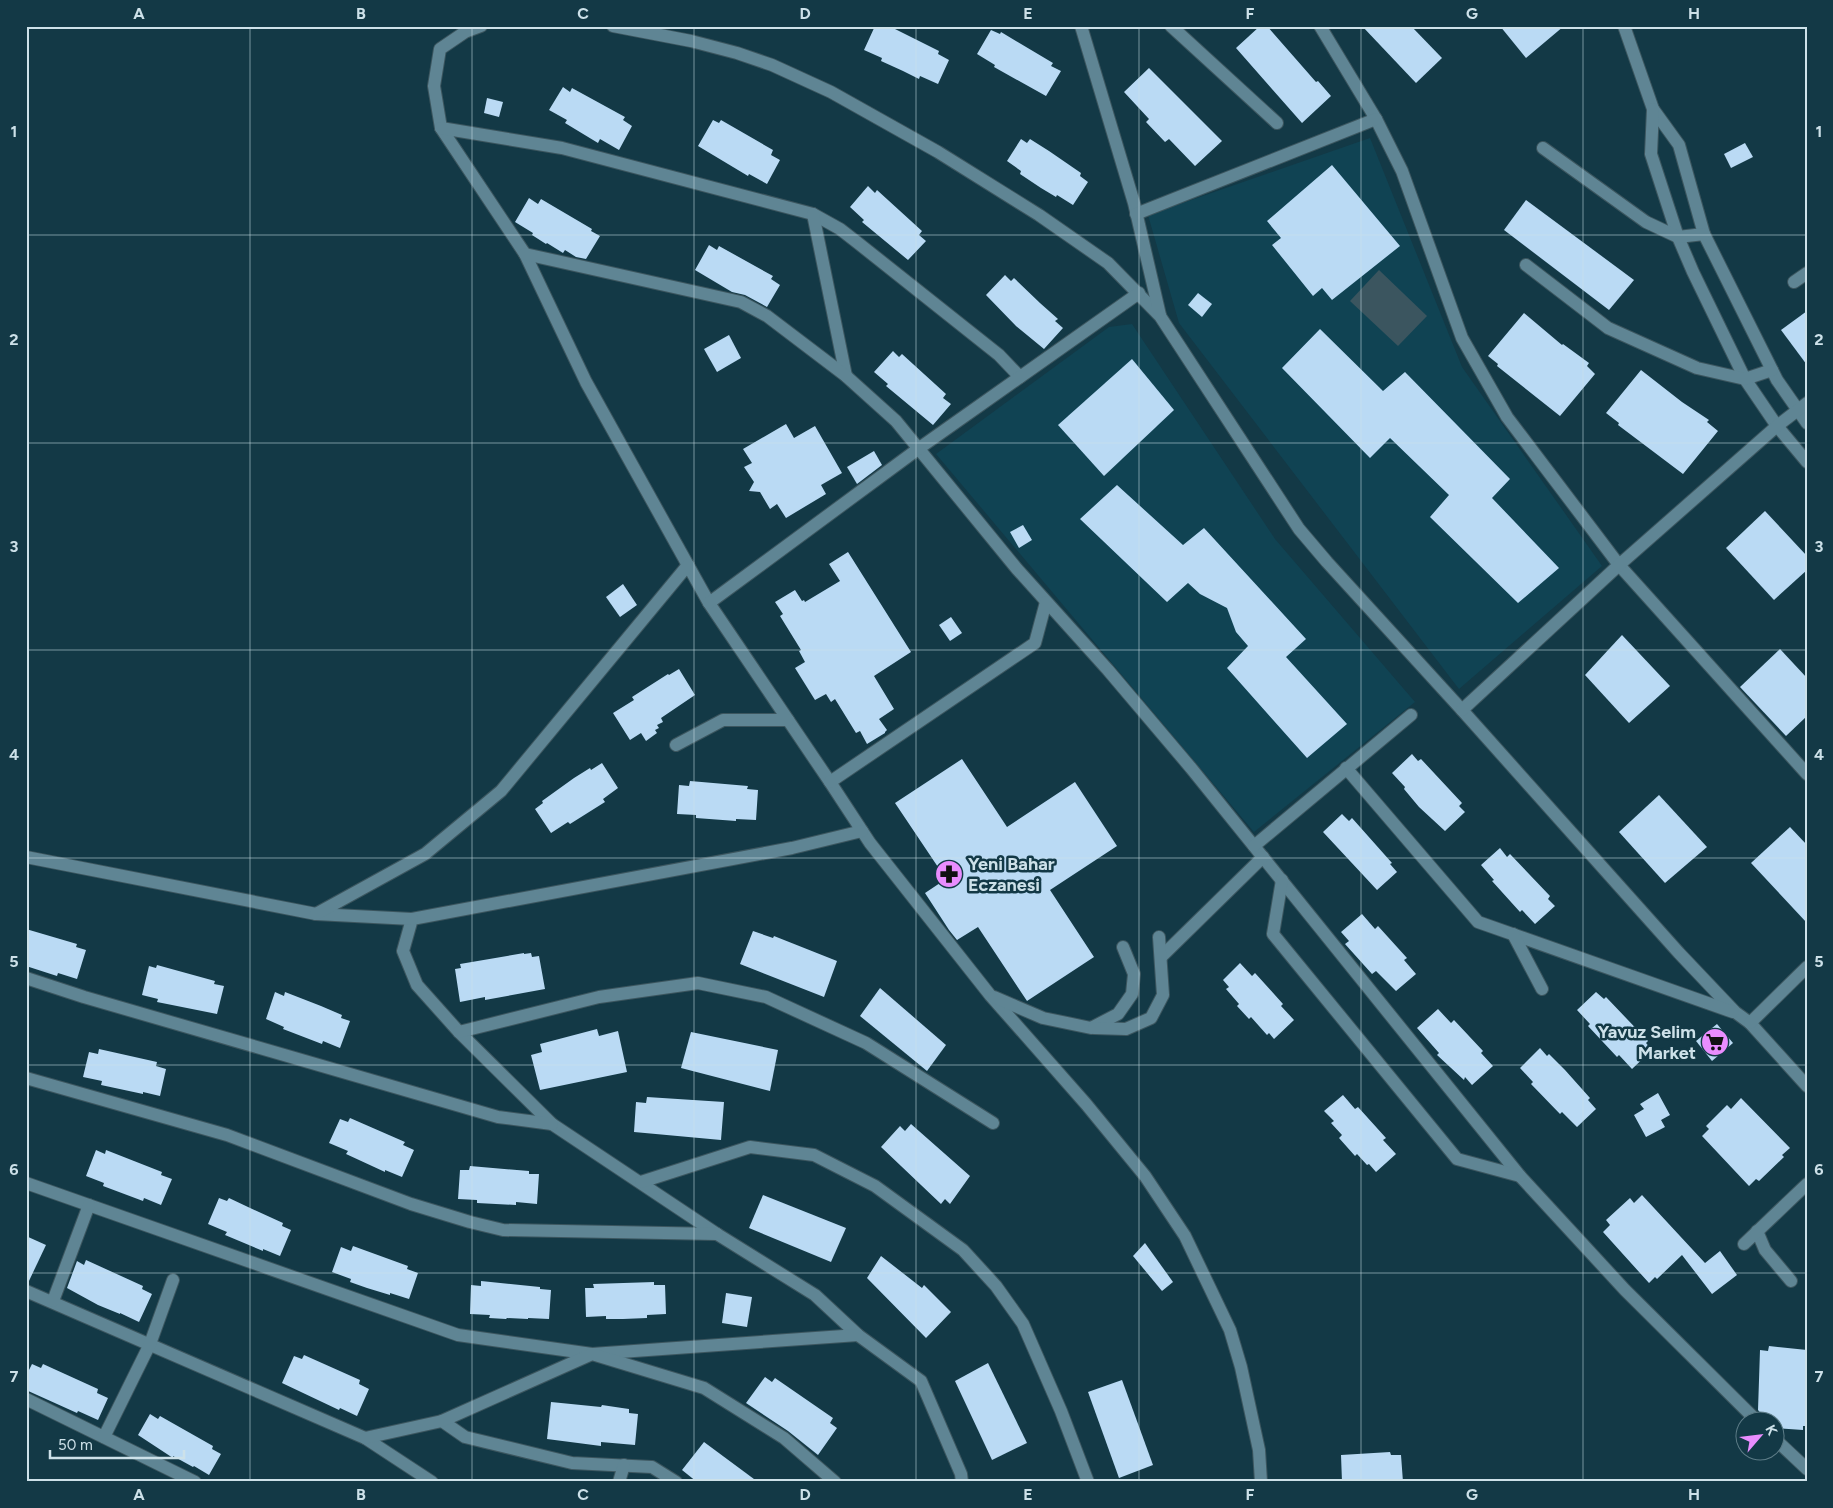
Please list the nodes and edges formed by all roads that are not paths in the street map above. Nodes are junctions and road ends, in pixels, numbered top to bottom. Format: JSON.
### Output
{"nodes":[{"id":1,"x":482,"y":26,"type":"edge"},
{"id":2,"x":613,"y":26,"type":"edge"},
{"id":3,"x":1081,"y":26,"type":"edge"},
{"id":4,"x":1171,"y":26,"type":"edge"},
{"id":5,"x":1320,"y":26,"type":"edge"},
{"id":6,"x":1624,"y":26,"type":"edge"},
{"id":7,"x":1653,"y":109,"type":"junction"},
{"id":8,"x":1376,"y":120,"type":"junction"},
{"id":9,"x":1277,"y":123,"type":"dead end"},
{"id":10,"x":441,"y":128,"type":"junction"},
{"id":11,"x":1543,"y":148,"type":"dead end"},
{"id":12,"x":813,"y":214,"type":"junction"},
{"id":13,"x":1136,"y":214,"type":"junction"},
{"id":14,"x":1704,"y":234,"type":"junction"},
{"id":15,"x":1678,"y":237,"type":"junction"},
{"id":16,"x":525,"y":254,"type":"junction"},
{"id":17,"x":1526,"y":265,"type":"dead end"},
{"id":18,"x":1807,"y":273,"type":"edge"},
{"id":19,"x":1794,"y":282,"type":"dead end"},
{"id":20,"x":1139,"y":293,"type":"junction"},
{"id":21,"x":1160,"y":316,"type":"junction"},
{"id":22,"x":1772,"y":370,"type":"junction"},
{"id":23,"x":846,"y":376,"type":"junction"},
{"id":24,"x":1020,"y":377,"type":"junction"},
{"id":25,"x":1744,"y":379,"type":"junction"},
{"id":26,"x":1802,"y":407,"type":"edge"},
{"id":27,"x":1807,"y":423,"type":"edge"},
{"id":28,"x":1777,"y":426,"type":"junction"},
{"id":29,"x":918,"y":449,"type":"junction"},
{"id":30,"x":1807,"y":462,"type":"edge"},
{"id":31,"x":688,"y":565,"type":"junction"},
{"id":32,"x":1619,"y":565,"type":"junction"},
{"id":33,"x":1046,"y":602,"type":"junction"},
{"id":34,"x":709,"y":603,"type":"junction"},
{"id":35,"x":1462,"y":710,"type":"junction"},
{"id":36,"x":1411,"y":715,"type":"dead end"},
{"id":37,"x":788,"y":720,"type":"junction"},
{"id":38,"x":676,"y":745,"type":"dead end"},
{"id":39,"x":1346,"y":768,"type":"junction"},
{"id":40,"x":1807,"y":774,"type":"edge"},
{"id":41,"x":830,"y":782,"type":"junction"},
{"id":42,"x":862,"y":831,"type":"junction"},
{"id":43,"x":1254,"y":846,"type":"junction"},
{"id":44,"x":1263,"y":857,"type":"junction"},
{"id":45,"x":26,"y":858,"type":"edge"},
{"id":46,"x":1282,"y":880,"type":"junction"},
{"id":47,"x":316,"y":914,"type":"junction"},
{"id":48,"x":412,"y":919,"type":"junction"},
{"id":49,"x":1513,"y":934,"type":"junction"},
{"id":50,"x":1159,"y":937,"type":"dead end"},
{"id":51,"x":1123,"y":948,"type":"dead end"},
{"id":52,"x":1161,"y":957,"type":"junction"},
{"id":53,"x":1807,"y":967,"type":"edge"},
{"id":54,"x":26,"y":978,"type":"edge"},
{"id":55,"x":1542,"y":989,"type":"dead end"},
{"id":56,"x":990,"y":995,"type":"junction"},
{"id":57,"x":1736,"y":1012,"type":"junction"},
{"id":58,"x":1750,"y":1023,"type":"junction"},
{"id":59,"x":1091,"y":1028,"type":"junction"},
{"id":60,"x":459,"y":1032,"type":"junction"},
{"id":61,"x":26,"y":1078,"type":"edge"},
{"id":62,"x":1807,"y":1086,"type":"edge"},
{"id":63,"x":552,"y":1124,"type":"junction"},
{"id":64,"x":993,"y":1124,"type":"dead end"},
{"id":65,"x":1520,"y":1176,"type":"junction"},
{"id":66,"x":641,"y":1182,"type":"junction"},
{"id":67,"x":26,"y":1183,"type":"edge"},
{"id":68,"x":1807,"y":1184,"type":"edge"},
{"id":69,"x":89,"y":1205,"type":"junction"},
{"id":70,"x":1757,"y":1231,"type":"junction"},
{"id":71,"x":717,"y":1234,"type":"junction"},
{"id":72,"x":1744,"y":1244,"type":"dead end"},
{"id":73,"x":173,"y":1280,"type":"dead end"},
{"id":74,"x":1791,"y":1280,"type":"dead end"},
{"id":75,"x":26,"y":1291,"type":"edge"},
{"id":76,"x":53,"y":1301,"type":"junction"},
{"id":77,"x":858,"y":1335,"type":"junction"},
{"id":78,"x":150,"y":1344,"type":"junction"},
{"id":79,"x":592,"y":1354,"type":"junction"},
{"id":80,"x":26,"y":1399,"type":"edge"},
{"id":81,"x":1746,"y":1410,"type":"edge"},
{"id":82,"x":442,"y":1421,"type":"junction"},
{"id":83,"x":104,"y":1437,"type":"junction"},
{"id":84,"x":365,"y":1438,"type":"junction"},
{"id":85,"x":1786,"y":1449,"type":"edge"},
{"id":86,"x":624,"y":1465,"type":"junction"},
{"id":87,"x":1807,"y":1469,"type":"edge"},
{"id":88,"x":195,"y":1482,"type":"edge"},
{"id":89,"x":432,"y":1482,"type":"edge"},
{"id":90,"x":618,"y":1482,"type":"edge"},
{"id":91,"x":676,"y":1482,"type":"edge"},
{"id":92,"x":835,"y":1482,"type":"edge"},
{"id":93,"x":962,"y":1482,"type":"edge"},
{"id":94,"x":1088,"y":1482,"type":"edge"},
{"id":95,"x":1261,"y":1482,"type":"edge"}],
"edges":[{"from":1,"to":10,"type":"street"},
{"from":2,"to":20,"type":"street"},
{"from":3,"to":13,"type":"street"},
{"from":4,"to":9,"type":"street"},
{"from":5,"to":8,"type":"street"},
{"from":6,"to":7,"type":"street"},
{"from":7,"to":14,"type":"street"},
{"from":7,"to":15,"type":"street"},
{"from":8,"to":13,"type":"street"},
{"from":8,"to":32,"type":"street"},
{"from":10,"to":12,"type":"street"},
{"from":10,"to":16,"type":"street"},
{"from":11,"to":15,"type":"street"},
{"from":12,"to":23,"type":"street"},
{"from":12,"to":24,"type":"street"},
{"from":13,"to":21,"type":"street"},
{"from":14,"to":15,"type":"street"},
{"from":14,"to":22,"type":"street"},
{"from":15,"to":25,"type":"street"},
{"from":16,"to":23,"type":"street"},
{"from":16,"to":31,"type":"street"},
{"from":17,"to":25,"type":"street"},
{"from":18,"to":19,"type":"street"},
{"from":20,"to":21,"type":"street"},
{"from":20,"to":24,"type":"street"},
{"from":21,"to":35,"type":"street"},
{"from":22,"to":25,"type":"street"},
{"from":22,"to":26,"type":"street"},
{"from":23,"to":29,"type":"street"},
{"from":24,"to":29,"type":"street"},
{"from":25,"to":28,"type":"street"},
{"from":26,"to":27,"type":"street"},
{"from":26,"to":28,"type":"street"},
{"from":28,"to":30,"type":"street"},
{"from":28,"to":32,"type":"street"},
{"from":29,"to":33,"type":"street"},
{"from":29,"to":34,"type":"street"},
{"from":31,"to":34,"type":"street"},
{"from":31,"to":47,"type":"street"},
{"from":32,"to":35,"type":"street"},
{"from":32,"to":40,"type":"street"},
{"from":33,"to":41,"type":"street"},
{"from":33,"to":43,"type":"street"},
{"from":34,"to":37,"type":"street"},
{"from":35,"to":57,"type":"street"},
{"from":36,"to":39,"type":"street"},
{"from":37,"to":38,"type":"street"},
{"from":37,"to":41,"type":"street"},
{"from":39,"to":43,"type":"street"},
{"from":39,"to":49,"type":"street"},
{"from":41,"to":42,"type":"street"},
{"from":42,"to":48,"type":"street"},
{"from":42,"to":56,"type":"street"},
{"from":43,"to":44,"type":"street"},
{"from":44,"to":46,"type":"street"},
{"from":44,"to":52,"type":"street"},
{"from":45,"to":47,"type":"street"},
{"from":46,"to":65,"type":"street"},
{"from":46,"to":65,"type":"street"},
{"from":47,"to":48,"type":"street"},
{"from":48,"to":60,"type":"street"},
{"from":49,"to":55,"type":"street"},
{"from":49,"to":57,"type":"street"},
{"from":50,"to":52,"type":"street"},
{"from":51,"to":59,"type":"street"},
{"from":52,"to":59,"type":"street"},
{"from":53,"to":58,"type":"street"},
{"from":54,"to":63,"type":"street"},
{"from":56,"to":59,"type":"street"},
{"from":56,"to":95,"type":"street"},
{"from":57,"to":58,"type":"street"},
{"from":58,"to":62,"type":"street"},
{"from":60,"to":63,"type":"street"},
{"from":60,"to":64,"type":"street"},
{"from":61,"to":71,"type":"street"},
{"from":63,"to":66,"type":"street"},
{"from":65,"to":81,"type":"street"},
{"from":66,"to":71,"type":"street"},
{"from":66,"to":94,"type":"street"},
{"from":67,"to":69,"type":"street"},
{"from":68,"to":70,"type":"street"},
{"from":69,"to":76,"type":"street"},
{"from":69,"to":79,"type":"street"},
{"from":70,"to":72,"type":"street"},
{"from":70,"to":74,"type":"street"},
{"from":71,"to":77,"type":"street"},
{"from":73,"to":78,"type":"street"},
{"from":75,"to":76,"type":"street"},
{"from":76,"to":78,"type":"street"},
{"from":77,"to":79,"type":"street"},
{"from":77,"to":93,"type":"street"},
{"from":78,"to":83,"type":"street"},
{"from":78,"to":84,"type":"street"},
{"from":79,"to":82,"type":"street"},
{"from":79,"to":92,"type":"street"},
{"from":80,"to":83,"type":"street"},
{"from":82,"to":84,"type":"street"},
{"from":82,"to":86,"type":"street"},
{"from":83,"to":88,"type":"street"},
{"from":84,"to":89,"type":"street"},
{"from":85,"to":87,"type":"street"},
{"from":86,"to":90,"type":"street"},
{"from":86,"to":91,"type":"street"}]}
